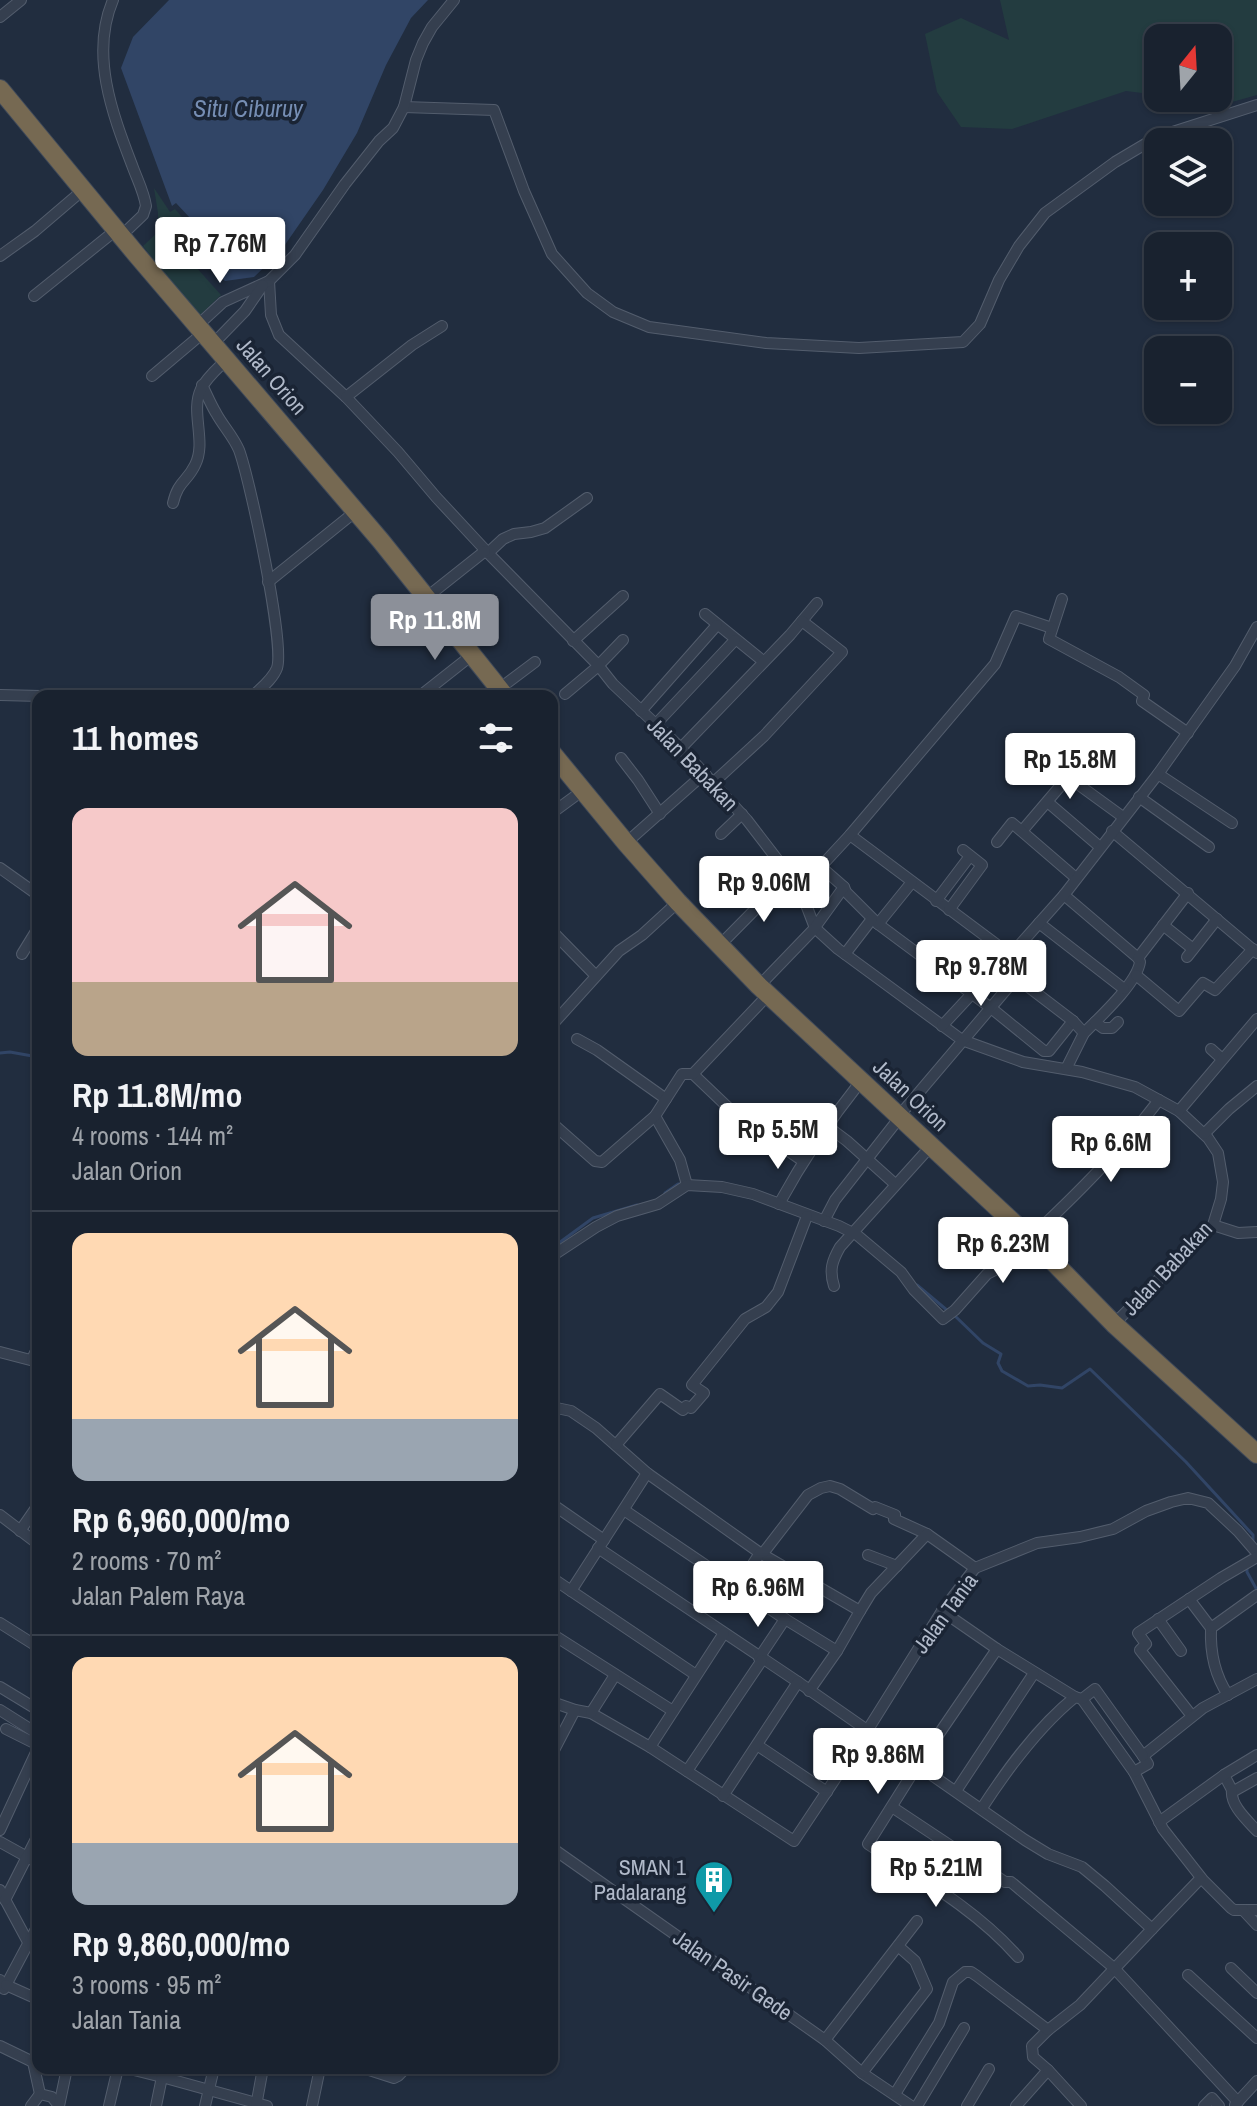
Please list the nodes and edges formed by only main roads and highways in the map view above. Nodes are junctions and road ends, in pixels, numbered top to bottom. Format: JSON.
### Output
{"nodes":[{"id":1,"x":1,"y":93,"type":"edge"},
{"id":2,"x":500,"y":690,"type":"edge"},
{"id":3,"x":558,"y":761,"type":"edge"},
{"id":4,"x":1257,"y":1454,"type":"edge"}],
"edges":[{"from":1,"to":2,"type":"highway","name":"Jalan Orion"},
{"from":3,"to":4,"type":"highway","name":"Jalan Orion"}]}
